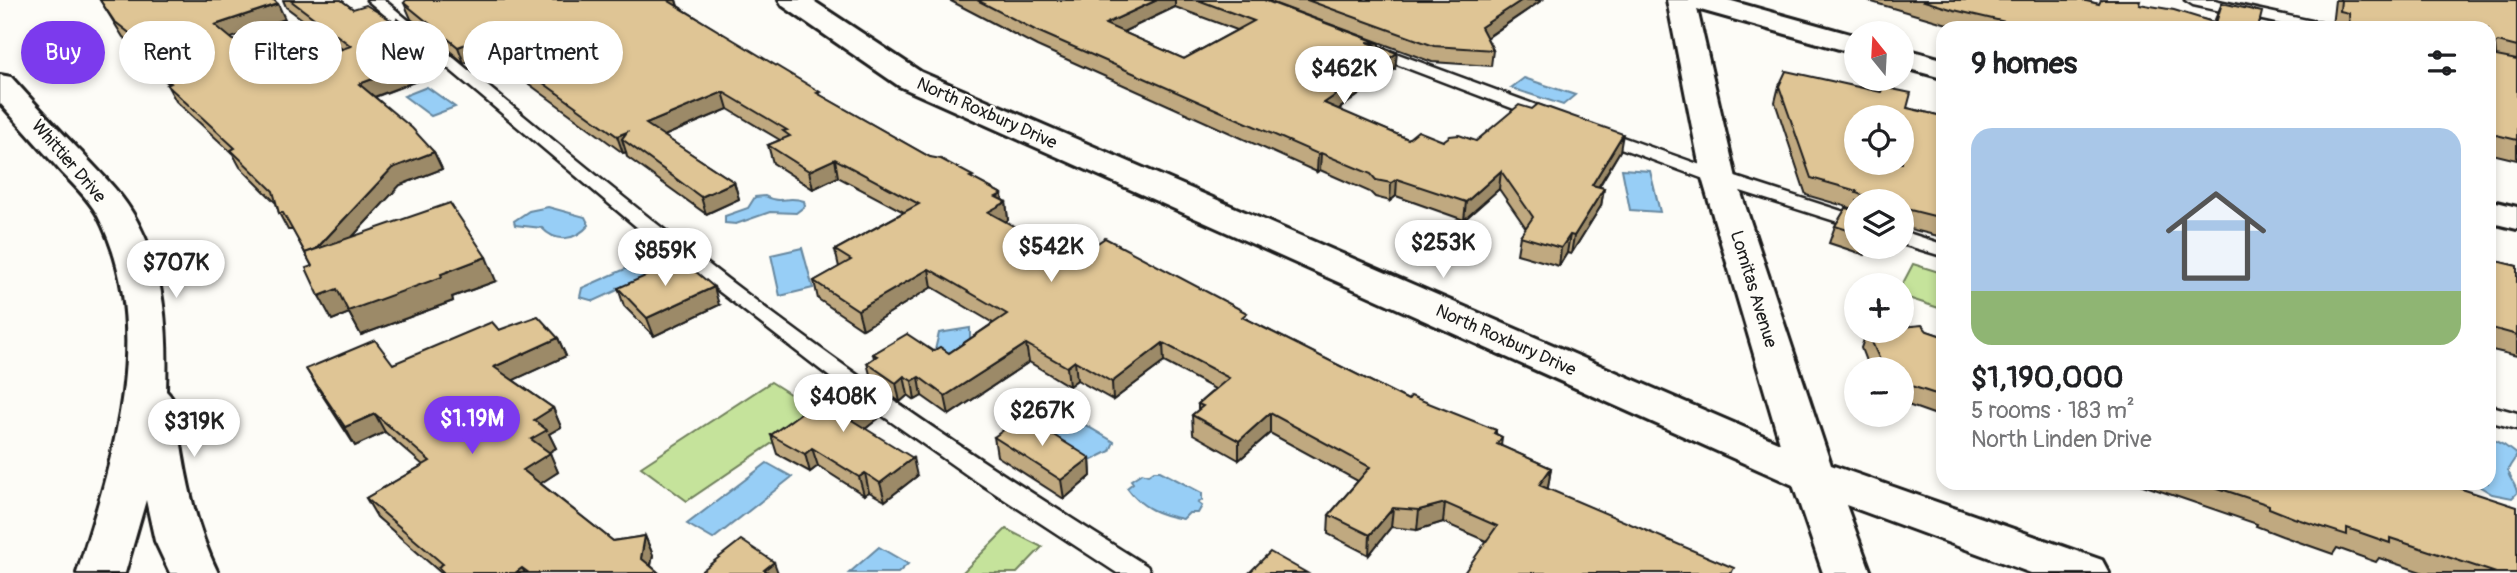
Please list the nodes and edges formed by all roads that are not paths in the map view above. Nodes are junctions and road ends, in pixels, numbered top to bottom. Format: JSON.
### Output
{"nodes":[{"id":1,"x":375,"y":0,"type":"edge"},
{"id":2,"x":793,"y":0,"type":"edge"},
{"id":3,"x":1681,"y":0,"type":"edge"},
{"id":4,"x":1696,"y":0,"type":"edge"},
{"id":5,"x":2193,"y":0,"type":"edge"},
{"id":6,"x":2289,"y":21,"type":"edge"},
{"id":7,"x":1844,"y":41,"type":"edge"},
{"id":8,"x":1356,"y":44,"type":"edge"},
{"id":9,"x":1914,"y":61,"type":"edge"},
{"id":10,"x":1936,"y":67,"type":"edge"},
{"id":11,"x":0,"y":84,"type":"edge"},
{"id":12,"x":1720,"y":178,"type":"junction"},
{"id":13,"x":2496,"y":213,"type":"edge"},
{"id":14,"x":1844,"y":218,"type":"edge"},
{"id":15,"x":2517,"y":218,"type":"edge"},
{"id":16,"x":1914,"y":241,"type":"edge"},
{"id":17,"x":1936,"y":248,"type":"edge"},
{"id":18,"x":148,"y":358,"type":"junction"},
{"id":19,"x":2496,"y":415,"type":"edge"},
{"id":20,"x":2517,"y":421,"type":"edge"},
{"id":21,"x":1812,"y":475,"type":"junction"},
{"id":22,"x":101,"y":573,"type":"edge"},
{"id":23,"x":194,"y":573,"type":"edge"},
{"id":24,"x":1138,"y":573,"type":"edge"},
{"id":25,"x":1847,"y":573,"type":"edge"},
{"id":26,"x":2085,"y":573,"type":"edge"}],
"edges":[{"from":1,"to":24,"type":"lane"},
{"from":2,"to":21,"type":"street","name":"North Roxbury Drive"},
{"from":3,"to":12,"type":"street","name":"Lomitas Avenue"},
{"from":4,"to":7,"type":"street"},
{"from":5,"to":6,"type":"lane"},
{"from":8,"to":12,"type":"lane"},
{"from":9,"to":10,"type":"street"},
{"from":11,"to":18,"type":"street","name":"Whittier Drive"},
{"from":12,"to":14,"type":"lane"},
{"from":12,"to":21,"type":"street","name":"Lomitas Avenue"},
{"from":13,"to":15,"type":"street"},
{"from":16,"to":17,"type":"lane"},
{"from":18,"to":22,"type":"street","name":"Whittier Drive"},
{"from":18,"to":23,"type":"street"},
{"from":19,"to":20,"type":"lane"},
{"from":21,"to":25,"type":"street","name":"Lomitas Avenue"},
{"from":21,"to":26,"type":"street","name":"North Roxbury Drive"}]}
